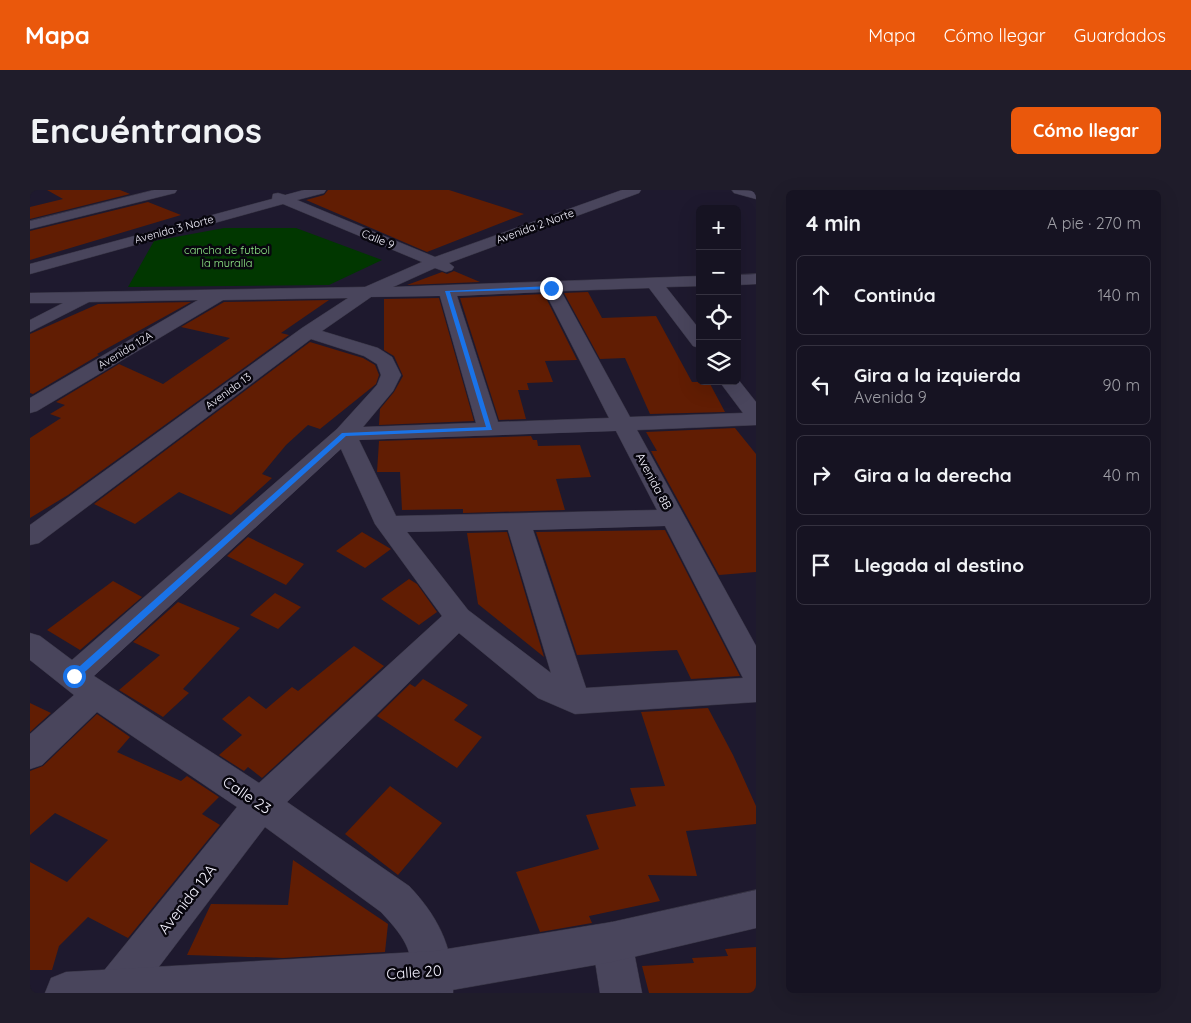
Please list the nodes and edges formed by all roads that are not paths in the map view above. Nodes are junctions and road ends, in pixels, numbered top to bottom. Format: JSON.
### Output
{"nodes":[{"id":1,"x":260,"y":190,"type":"edge"},
{"id":2,"x":318,"y":190,"type":"edge"},
{"id":3,"x":634,"y":190,"type":"edge"},
{"id":4,"x":739,"y":190,"type":"edge"},
{"id":5,"x":166,"y":195,"type":"edge"},
{"id":6,"x":756,"y":195,"type":"edge"},
{"id":7,"x":284,"y":200,"type":"junction"},
{"id":8,"x":196,"y":212,"type":"dead end"},
{"id":9,"x":211,"y":219,"type":"junction"},
{"id":10,"x":30,"y":225,"type":"edge"},
{"id":11,"x":436,"y":262,"type":"junction"},
{"id":12,"x":30,"y":268,"type":"edge"},
{"id":13,"x":696,"y":281,"type":"edge"},
{"id":14,"x":654,"y":283,"type":"junction"},
{"id":15,"x":551,"y":288,"type":"junction"},
{"id":16,"x":496,"y":289,"type":"junction"},
{"id":17,"x":448,"y":291,"type":"junction"},
{"id":18,"x":368,"y":292,"type":"junction"},
{"id":19,"x":220,"y":294,"type":"junction"},
{"id":20,"x":88,"y":296,"type":"junction"},
{"id":21,"x":30,"y":298,"type":"edge"},
{"id":22,"x":30,"y":327,"type":"edge"},
{"id":23,"x":308,"y":332,"type":"junction"},
{"id":24,"x":698,"y":340,"type":"edge"},
{"id":25,"x":733,"y":385,"type":"edge"},
{"id":26,"x":30,"y":407,"type":"edge"},
{"id":27,"x":756,"y":417,"type":"edge"},
{"id":28,"x":623,"y":424,"type":"junction"},
{"id":29,"x":489,"y":429,"type":"junction"},
{"id":30,"x":344,"y":434,"type":"junction"},
{"id":31,"x":673,"y":518,"type":"junction"},
{"id":32,"x":518,"y":522,"type":"junction"},
{"id":33,"x":388,"y":524,"type":"junction"},
{"id":34,"x":30,"y":537,"type":"edge"},
{"id":35,"x":458,"y":617,"type":"junction"},
{"id":36,"x":30,"y":644,"type":"edge"},
{"id":37,"x":756,"y":674,"type":"edge"},
{"id":38,"x":85,"y":685,"type":"junction"},
{"id":39,"x":756,"y":690,"type":"edge"},
{"id":40,"x":575,"y":701,"type":"junction"},
{"id":41,"x":30,"y":755,"type":"edge"},
{"id":42,"x":261,"y":804,"type":"junction"},
{"id":43,"x":756,"y":908,"type":"edge"},
{"id":44,"x":612,"y":942,"type":"junction"},
{"id":45,"x":434,"y":982,"type":"edge"},
{"id":46,"x":115,"y":991,"type":"edge"},
{"id":47,"x":66,"y":993,"type":"edge"},
{"id":48,"x":621,"y":993,"type":"edge"}],
"edges":[{"from":1,"to":7,"type":"street","name":"Calle 9"},
{"from":2,"to":7,"type":"street","name":"Avenida 3 Norte"},
{"from":3,"to":11,"type":"street","name":"Avenida 2 Norte"},
{"from":4,"to":6,"type":"street"},
{"from":5,"to":10,"type":"street"},
{"from":7,"to":9,"type":"street","name":"Avenida 3 Norte"},
{"from":7,"to":11,"type":"street","name":"Calle 9"},
{"from":8,"to":9,"type":"street"},
{"from":9,"to":12,"type":"street","name":"Avenida 3 Norte"},
{"from":11,"to":16,"type":"street","name":"Calle 9"},
{"from":11,"to":18,"type":"street","name":"Avenida 13"},
{"from":13,"to":14,"type":"street"},
{"from":14,"to":15,"type":"street"},
{"from":14,"to":24,"type":"street"},
{"from":15,"to":16,"type":"street"},
{"from":15,"to":28,"type":"street","name":"Avenida 8B"},
{"from":16,"to":17,"type":"street"},
{"from":17,"to":18,"type":"street"},
{"from":17,"to":29,"type":"street"},
{"from":18,"to":19,"type":"street"},
{"from":18,"to":23,"type":"street","name":"Avenida 13"},
{"from":19,"to":20,"type":"street"},
{"from":19,"to":26,"type":"street","name":"Avenida 12A"},
{"from":20,"to":21,"type":"street"},
{"from":20,"to":22,"type":"street"},
{"from":23,"to":30,"type":"street"},
{"from":23,"to":34,"type":"street","name":"Avenida 13"},
{"from":25,"to":27,"type":"street"},
{"from":27,"to":28,"type":"street"},
{"from":28,"to":29,"type":"street"},
{"from":28,"to":31,"type":"street","name":"Avenida 8B"},
{"from":29,"to":30,"type":"street"},
{"from":30,"to":33,"type":"street"},
{"from":30,"to":38,"type":"street"},
{"from":31,"to":32,"type":"street"},
{"from":31,"to":37,"type":"street","name":"Avenida 8B"},
{"from":32,"to":33,"type":"street"},
{"from":32,"to":40,"type":"street"},
{"from":33,"to":35,"type":"street"},
{"from":35,"to":40,"type":"street"},
{"from":35,"to":42,"type":"street","name":"Avenida 12A"},
{"from":36,"to":38,"type":"street","name":"Calle 23"},
{"from":38,"to":41,"type":"street"},
{"from":38,"to":42,"type":"street","name":"Calle 23"},
{"from":39,"to":40,"type":"street"},
{"from":42,"to":45,"type":"street","name":"Calle 23"},
{"from":42,"to":46,"type":"street","name":"Avenida 12A"},
{"from":43,"to":44,"type":"street","name":"Calle 20"},
{"from":44,"to":45,"type":"street","name":"Calle 20"},
{"from":44,"to":48,"type":"street"},
{"from":45,"to":46,"type":"street","name":"Calle 20"},
{"from":46,"to":47,"type":"street","name":"Calle 20"}]}
